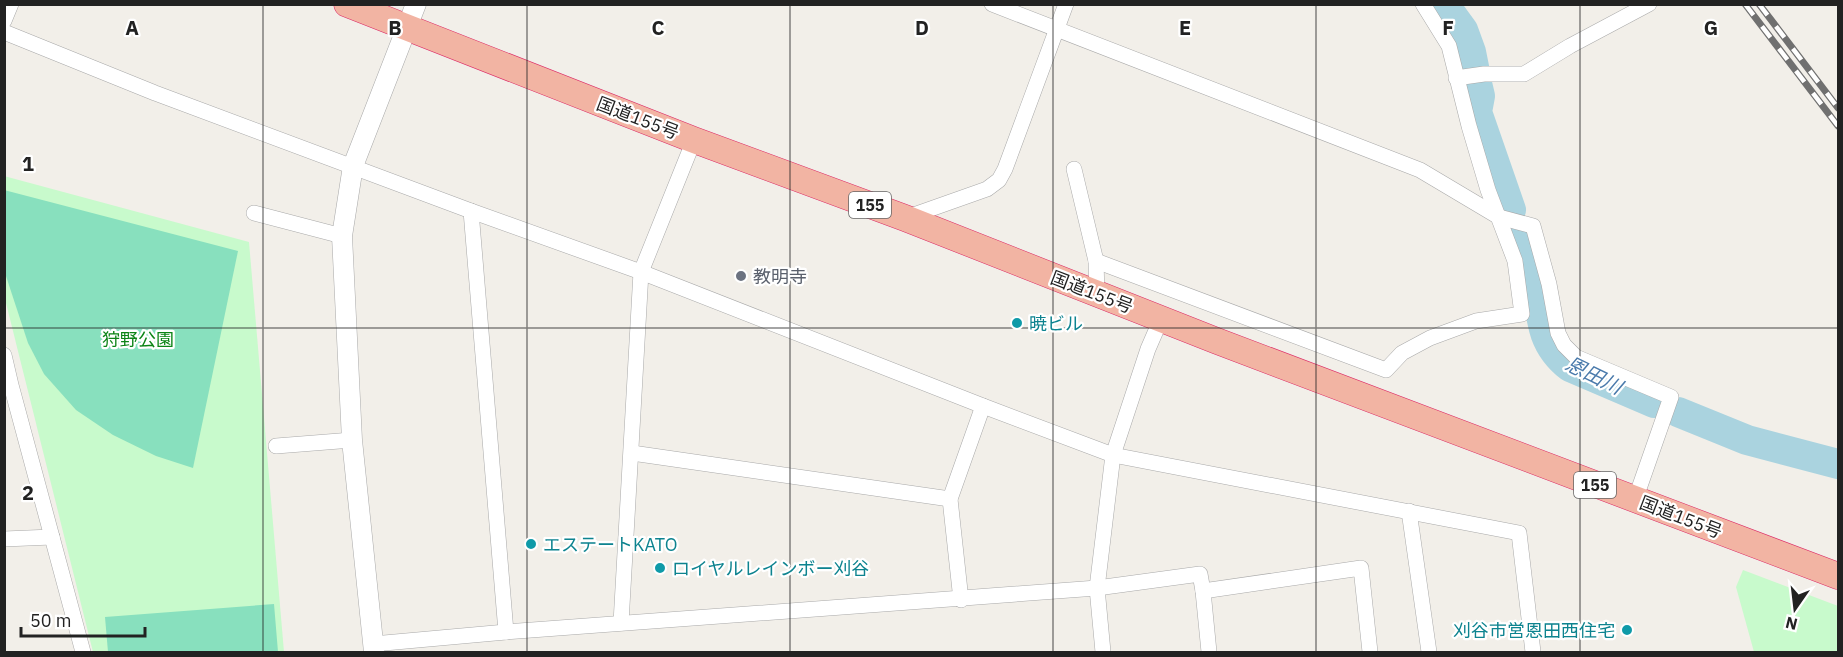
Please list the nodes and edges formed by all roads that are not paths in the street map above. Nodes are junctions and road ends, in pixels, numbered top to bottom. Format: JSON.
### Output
{"nodes":[{"id":1,"x":11,"y":4,"type":"edge"},
{"id":2,"x":347,"y":4,"type":"edge"},
{"id":3,"x":992,"y":4,"type":"edge"},
{"id":4,"x":1066,"y":4,"type":"edge"},
{"id":5,"x":1423,"y":4,"type":"edge"},
{"id":6,"x":1649,"y":4,"type":"edge"},
{"id":7,"x":412,"y":16,"type":"edge"},
{"id":8,"x":4,"y":21,"type":"edge"},
{"id":9,"x":1057,"y":29,"type":"junction"},
{"id":10,"x":4,"y":32,"type":"edge"},
{"id":11,"x":1456,"y":78,"type":"junction"},
{"id":12,"x":693,"y":140,"type":"junction"},
{"id":13,"x":352,"y":166,"type":"junction"},
{"id":14,"x":1074,"y":169,"type":"dead end"},
{"id":15,"x":471,"y":211,"type":"junction"},
{"id":16,"x":254,"y":213,"type":"dead end"},
{"id":17,"x":1499,"y":217,"type":"junction"},
{"id":18,"x":905,"y":218,"type":"junction"},
{"id":19,"x":342,"y":236,"type":"junction"},
{"id":20,"x":1096,"y":261,"type":"junction"},
{"id":21,"x":641,"y":272,"type":"junction"},
{"id":22,"x":1097,"y":294,"type":"junction"},
{"id":23,"x":1161,"y":318,"type":"junction"},
{"id":24,"x":4,"y":355,"type":"edge"},
{"id":25,"x":8,"y":385,"type":"edge"},
{"id":26,"x":983,"y":406,"type":"junction"},
{"id":27,"x":352,"y":440,"type":"junction"},
{"id":28,"x":276,"y":446,"type":"dead end"},
{"id":29,"x":632,"y":453,"type":"junction"},
{"id":30,"x":1113,"y":455,"type":"junction"},
{"id":31,"x":950,"y":499,"type":"junction"},
{"id":32,"x":1635,"y":500,"type":"junction"},
{"id":33,"x":1409,"y":511,"type":"junction"},
{"id":34,"x":52,"y":537,"type":"junction"},
{"id":35,"x":4,"y":539,"type":"edge"},
{"id":36,"x":1839,"y":576,"type":"edge"},
{"id":37,"x":1097,"y":588,"type":"junction"},
{"id":38,"x":1203,"y":591,"type":"junction"},
{"id":39,"x":961,"y":600,"type":"junction"},
{"id":40,"x":621,"y":623,"type":"junction"},
{"id":41,"x":506,"y":632,"type":"junction"},
{"id":42,"x":374,"y":648,"type":"edge"},
{"id":43,"x":83,"y":652,"type":"edge"},
{"id":44,"x":1102,"y":652,"type":"edge"},
{"id":45,"x":1209,"y":652,"type":"edge"},
{"id":46,"x":1370,"y":652,"type":"edge"},
{"id":47,"x":1429,"y":652,"type":"edge"},
{"id":48,"x":1533,"y":652,"type":"edge"}],
"edges":[{"from":1,"to":8,"type":"street"},
{"from":2,"to":7,"type":"highway","name":"国道155号","number":"155"},
{"from":3,"to":9,"type":"street"},
{"from":4,"to":9,"type":"street"},
{"from":5,"to":11,"type":"street"},
{"from":6,"to":11,"type":"street"},
{"from":7,"to":12,"type":"highway","name":"国道155号","number":"155"},
{"from":7,"to":13,"type":"street"},
{"from":9,"to":17,"type":"street"},
{"from":9,"to":18,"type":"street"},
{"from":10,"to":13,"type":"street"},
{"from":11,"to":17,"type":"street"},
{"from":12,"to":18,"type":"highway","name":"国道155号","number":"155"},
{"from":12,"to":21,"type":"street"},
{"from":13,"to":15,"type":"street"},
{"from":13,"to":19,"type":"street"},
{"from":14,"to":20,"type":"street"},
{"from":15,"to":21,"type":"street"},
{"from":15,"to":41,"type":"street"},
{"from":16,"to":19,"type":"street"},
{"from":17,"to":20,"type":"street"},
{"from":17,"to":32,"type":"street"},
{"from":18,"to":22,"type":"highway","name":"国道155号","number":"155"},
{"from":19,"to":27,"type":"street"},
{"from":20,"to":22,"type":"street"},
{"from":21,"to":26,"type":"street"},
{"from":21,"to":29,"type":"street"},
{"from":22,"to":23,"type":"highway","name":"国道155号","number":"155"},
{"from":23,"to":30,"type":"street"},
{"from":23,"to":32,"type":"highway","name":"国道155号","number":"155"},
{"from":24,"to":25,"type":"street"},
{"from":25,"to":34,"type":"street"},
{"from":26,"to":30,"type":"street"},
{"from":26,"to":31,"type":"street"},
{"from":27,"to":28,"type":"street"},
{"from":27,"to":42,"type":"street"},
{"from":29,"to":31,"type":"street"},
{"from":29,"to":40,"type":"street"},
{"from":30,"to":33,"type":"street"},
{"from":30,"to":37,"type":"street"},
{"from":31,"to":39,"type":"street"},
{"from":32,"to":36,"type":"highway","name":"国道155号","number":"155"},
{"from":33,"to":47,"type":"street"},
{"from":33,"to":48,"type":"street"},
{"from":34,"to":35,"type":"street"},
{"from":34,"to":43,"type":"street"},
{"from":37,"to":38,"type":"street"},
{"from":37,"to":39,"type":"street"},
{"from":37,"to":44,"type":"street"},
{"from":38,"to":45,"type":"street"},
{"from":38,"to":46,"type":"street"},
{"from":39,"to":40,"type":"street"},
{"from":40,"to":41,"type":"street"},
{"from":41,"to":42,"type":"street"}]}
